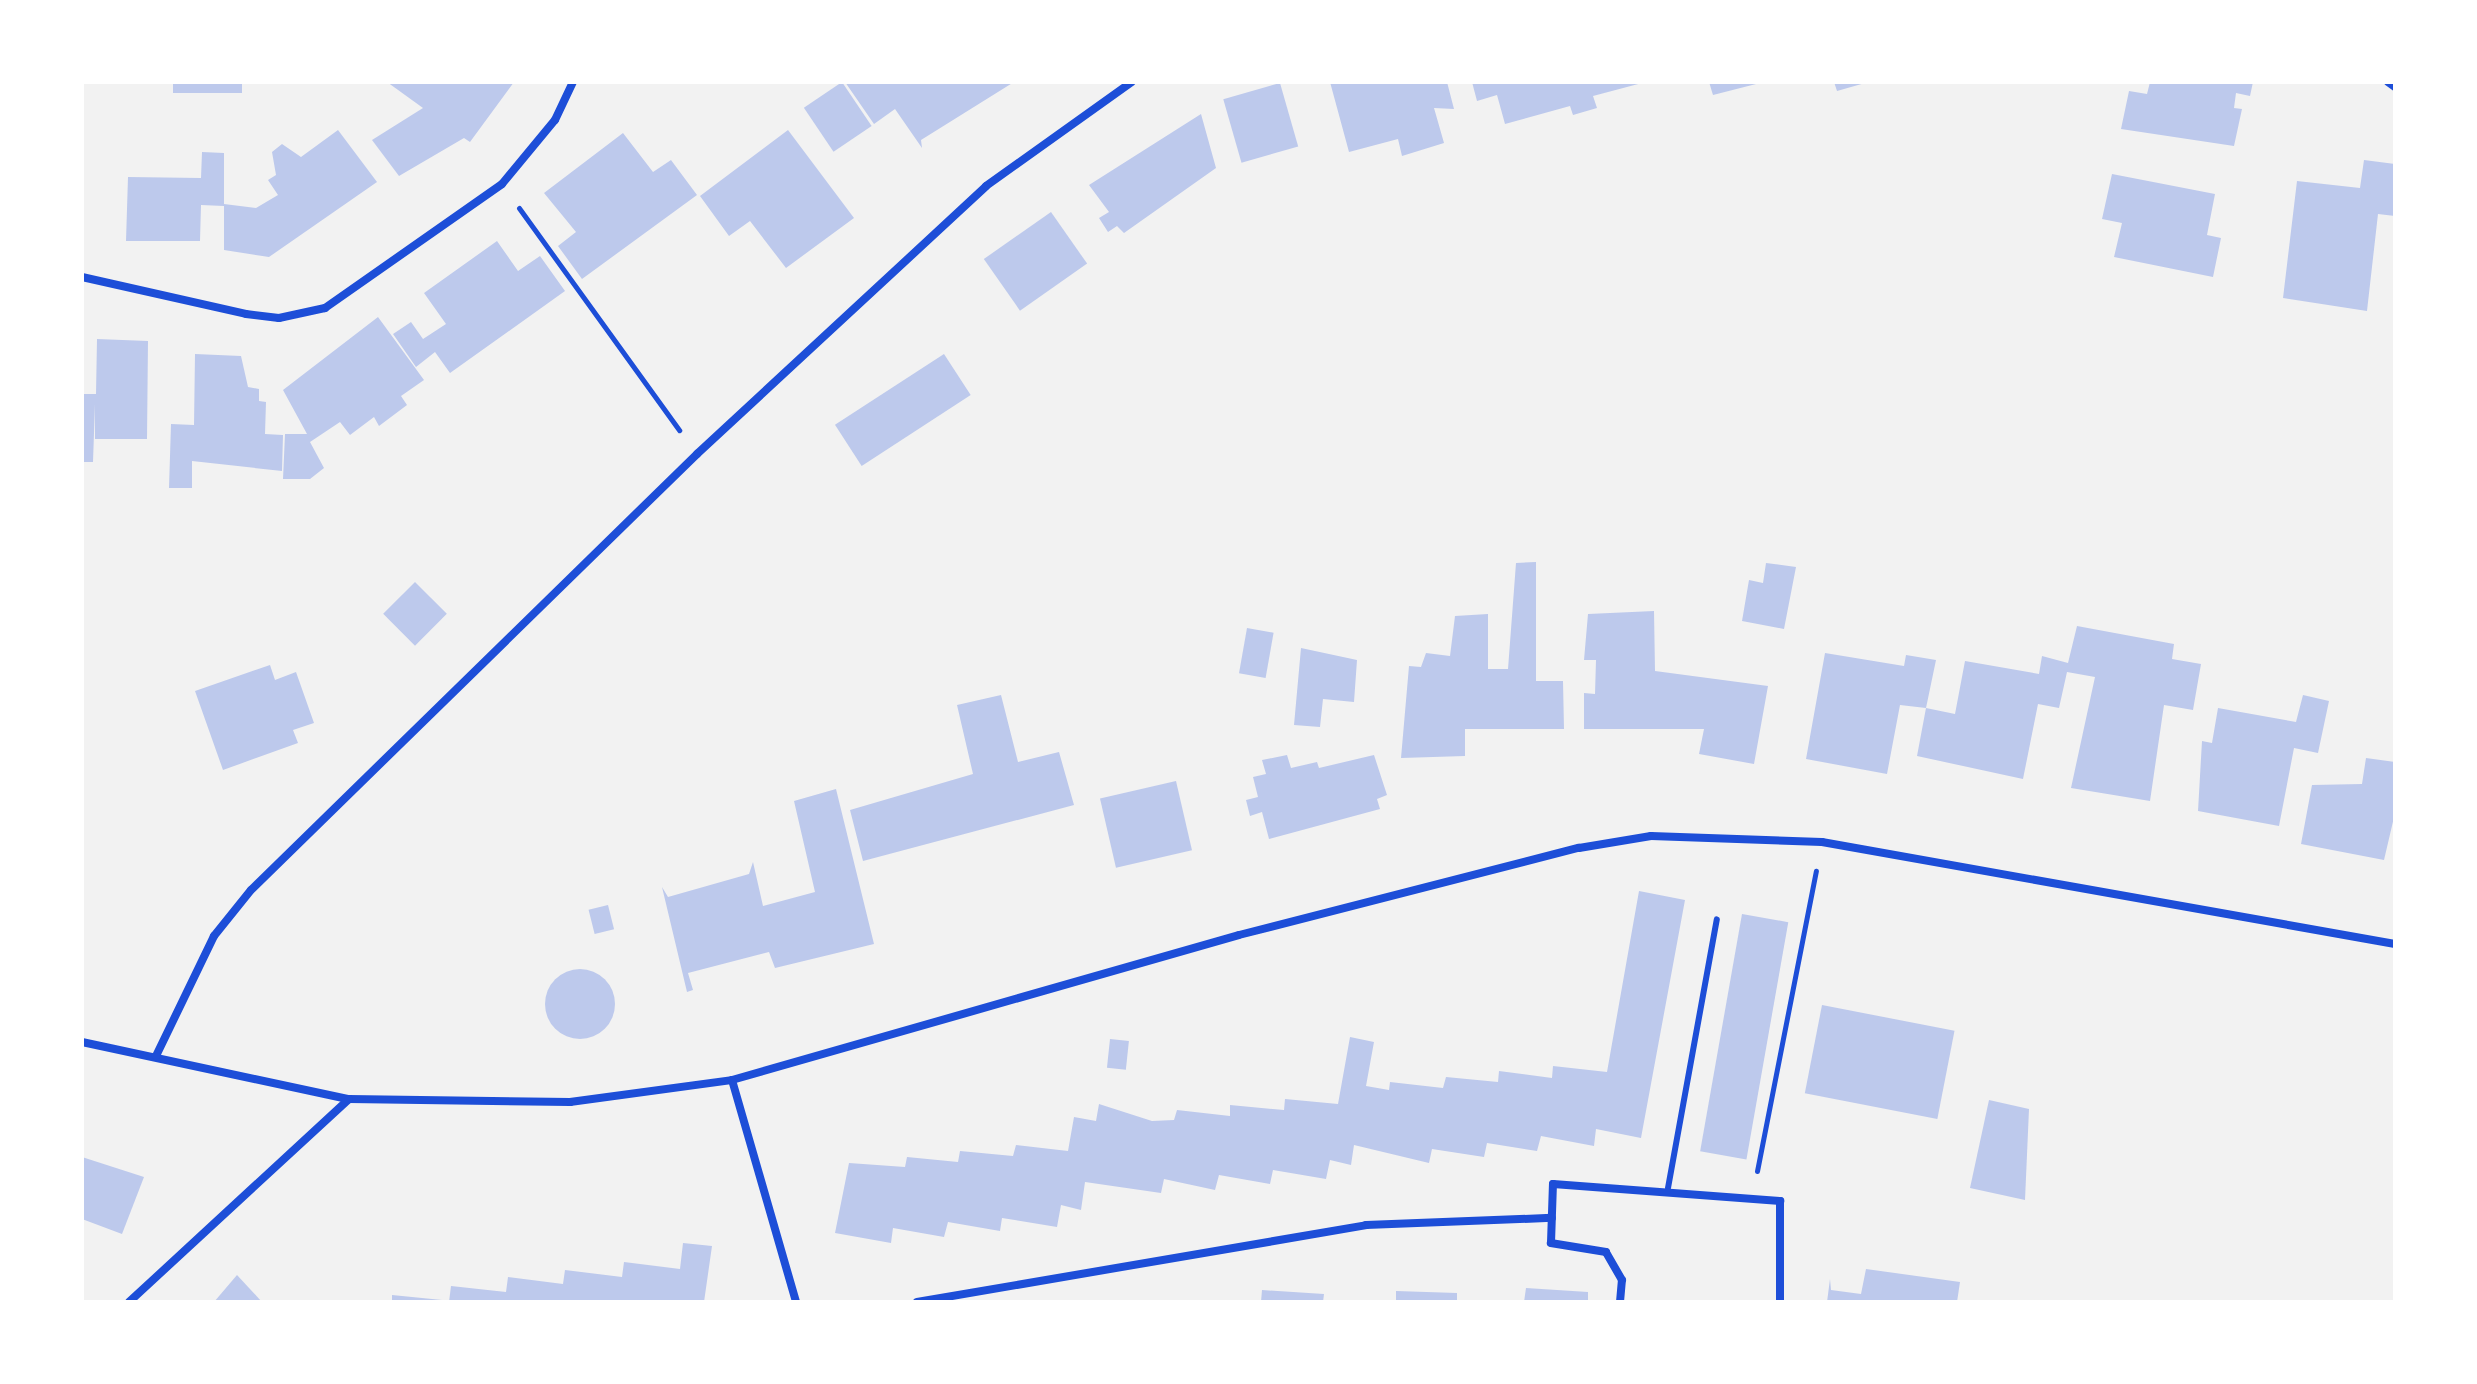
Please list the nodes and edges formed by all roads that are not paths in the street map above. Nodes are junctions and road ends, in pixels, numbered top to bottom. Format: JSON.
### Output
{"nodes":[{"id":1,"x":573,"y":82,"type":"edge"},
{"id":2,"x":1132,"y":82,"type":"edge"},
{"id":3,"x":2388,"y":82,"type":"edge"},
{"id":4,"x":2395,"y":87,"type":"edge"},
{"id":5,"x":82,"y":277,"type":"edge"},
{"id":6,"x":1717,"y":919,"type":"dead end"},
{"id":7,"x":2395,"y":944,"type":"edge"},
{"id":8,"x":82,"y":1042,"type":"edge"},
{"id":9,"x":156,"y":1056,"type":"junction"},
{"id":10,"x":732,"y":1080,"type":"junction"},
{"id":11,"x":349,"y":1099,"type":"junction"},
{"id":12,"x":1668,"y":1188,"type":"junction"},
{"id":13,"x":1552,"y":1218,"type":"junction"},
{"id":14,"x":129,"y":1302,"type":"edge"},
{"id":15,"x":796,"y":1302,"type":"edge"},
{"id":16,"x":917,"y":1302,"type":"edge"},
{"id":17,"x":1620,"y":1302,"type":"edge"},
{"id":18,"x":1780,"y":1302,"type":"edge"}],
"edges":[{"from":1,"to":5,"type":"street"},
{"from":2,"to":9,"type":"street"},
{"from":3,"to":4,"type":"street"},
{"from":6,"to":12,"type":"lane"},
{"from":7,"to":10,"type":"street"},
{"from":8,"to":9,"type":"street"},
{"from":9,"to":11,"type":"street"},
{"from":10,"to":11,"type":"street"},
{"from":10,"to":15,"type":"street"},
{"from":11,"to":14,"type":"street"},
{"from":12,"to":13,"type":"street"},
{"from":12,"to":18,"type":"street"},
{"from":13,"to":16,"type":"street"},
{"from":13,"to":17,"type":"street"}]}
